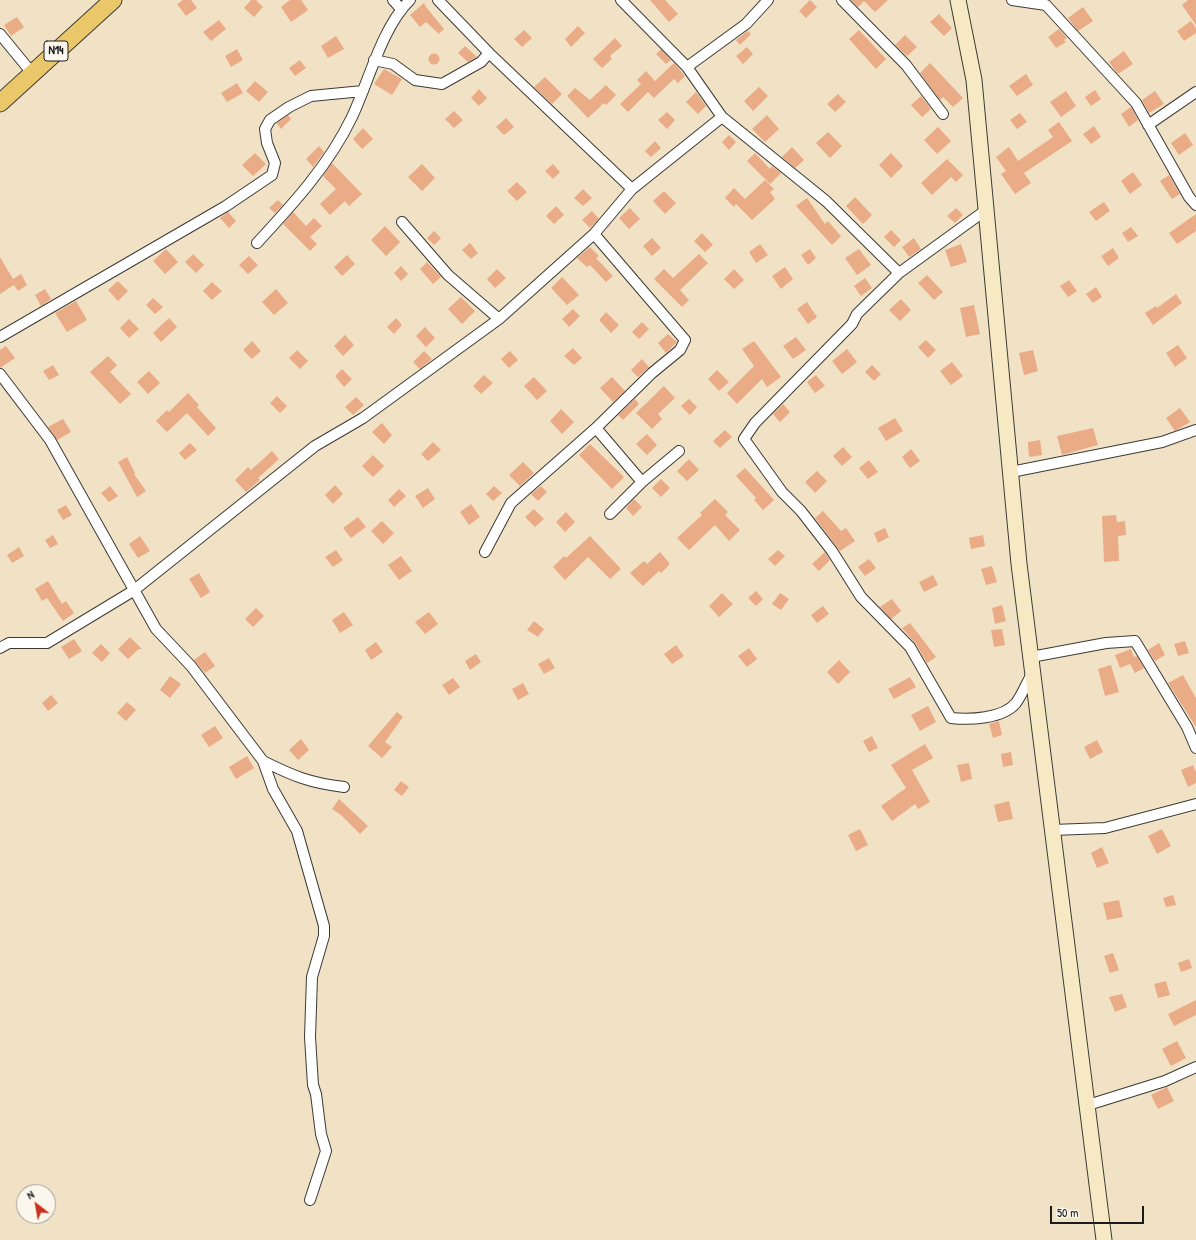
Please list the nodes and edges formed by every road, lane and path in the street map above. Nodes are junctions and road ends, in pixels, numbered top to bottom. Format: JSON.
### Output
{"nodes":[{"id":1,"x":113,"y":0,"type":"edge"},
{"id":2,"x":393,"y":0,"type":"edge"},
{"id":3,"x":410,"y":0,"type":"edge"},
{"id":4,"x":438,"y":0,"type":"edge"},
{"id":5,"x":621,"y":0,"type":"edge"},
{"id":6,"x":768,"y":0,"type":"edge"},
{"id":7,"x":842,"y":0,"type":"edge"},
{"id":8,"x":958,"y":0,"type":"edge"},
{"id":9,"x":1012,"y":0,"type":"edge"},
{"id":10,"x":401,"y":9,"type":"junction"},
{"id":11,"x":0,"y":34,"type":"edge"},
{"id":12,"x":489,"y":53,"type":"junction"},
{"id":13,"x":374,"y":60,"type":"junction"},
{"id":14,"x":687,"y":67,"type":"junction"},
{"id":15,"x":32,"y":74,"type":"junction"},
{"id":16,"x":362,"y":90,"type":"junction"},
{"id":17,"x":1196,"y":92,"type":"edge"},
{"id":18,"x":0,"y":103,"type":"edge"},
{"id":19,"x":943,"y":114,"type":"dead end"},
{"id":20,"x":722,"y":117,"type":"junction"},
{"id":21,"x":1148,"y":125,"type":"junction"},
{"id":22,"x":632,"y":189,"type":"junction"},
{"id":23,"x":1196,"y":205,"type":"edge"},
{"id":24,"x":986,"y":210,"type":"junction"},
{"id":25,"x":402,"y":222,"type":"dead end"},
{"id":26,"x":594,"y":234,"type":"junction"},
{"id":27,"x":257,"y":243,"type":"dead end"},
{"id":28,"x":899,"y":273,"type":"junction"},
{"id":29,"x":499,"y":319,"type":"junction"},
{"id":30,"x":0,"y":337,"type":"edge"},
{"id":31,"x":0,"y":374,"type":"edge"},
{"id":32,"x":596,"y":428,"type":"junction"},
{"id":33,"x":1196,"y":430,"type":"edge"},
{"id":34,"x":679,"y":450,"type":"dead end"},
{"id":35,"x":1011,"y":472,"type":"junction"},
{"id":36,"x":642,"y":482,"type":"junction"},
{"id":37,"x":610,"y":514,"type":"dead end"},
{"id":38,"x":485,"y":552,"type":"dead end"},
{"id":39,"x":133,"y":590,"type":"junction"},
{"id":40,"x":0,"y":648,"type":"edge"},
{"id":41,"x":1031,"y":657,"type":"junction"},
{"id":42,"x":1033,"y":672,"type":"junction"},
{"id":43,"x":1196,"y":748,"type":"edge"},
{"id":44,"x":263,"y":761,"type":"junction"},
{"id":45,"x":344,"y":787,"type":"dead end"},
{"id":46,"x":1196,"y":804,"type":"edge"},
{"id":47,"x":1053,"y":830,"type":"junction"},
{"id":48,"x":1196,"y":1067,"type":"edge"},
{"id":49,"x":1088,"y":1105,"type":"junction"},
{"id":50,"x":310,"y":1200,"type":"dead end"},
{"id":51,"x":1104,"y":1240,"type":"edge"}],
"edges":[{"from":1,"to":15,"type":"main road","number":"N14"},
{"from":2,"to":10,"type":"street"},
{"from":3,"to":10,"type":"street"},
{"from":4,"to":12,"type":"street"},
{"from":5,"to":14,"type":"street"},
{"from":6,"to":14,"type":"street"},
{"from":7,"to":19,"type":"street"},
{"from":8,"to":24,"type":"main road"},
{"from":9,"to":21,"type":"street"},
{"from":10,"to":13,"type":"street"},
{"from":11,"to":15,"type":"street"},
{"from":12,"to":13,"type":"street"},
{"from":12,"to":22,"type":"street"},
{"from":13,"to":16,"type":"street"},
{"from":14,"to":20,"type":"street"},
{"from":15,"to":18,"type":"main road","number":"N14"},
{"from":16,"to":27,"type":"street"},
{"from":16,"to":30,"type":"street"},
{"from":17,"to":21,"type":"street"},
{"from":20,"to":22,"type":"street"},
{"from":20,"to":28,"type":"street"},
{"from":21,"to":23,"type":"street"},
{"from":22,"to":26,"type":"street"},
{"from":24,"to":28,"type":"street"},
{"from":24,"to":35,"type":"main road"},
{"from":25,"to":29,"type":"street"},
{"from":26,"to":29,"type":"street"},
{"from":26,"to":32,"type":"street"},
{"from":28,"to":42,"type":"street"},
{"from":29,"to":39,"type":"street"},
{"from":31,"to":39,"type":"street"},
{"from":32,"to":36,"type":"street"},
{"from":32,"to":38,"type":"street"},
{"from":33,"to":35,"type":"street"},
{"from":34,"to":36,"type":"street"},
{"from":35,"to":41,"type":"main road"},
{"from":36,"to":37,"type":"street"},
{"from":39,"to":40,"type":"street"},
{"from":39,"to":44,"type":"street"},
{"from":41,"to":42,"type":"main road"},
{"from":41,"to":43,"type":"street"},
{"from":42,"to":47,"type":"main road"},
{"from":44,"to":45,"type":"street"},
{"from":44,"to":50,"type":"street"},
{"from":46,"to":47,"type":"street"},
{"from":47,"to":49,"type":"main road"},
{"from":48,"to":49,"type":"street"},
{"from":49,"to":51,"type":"main road"}]}
